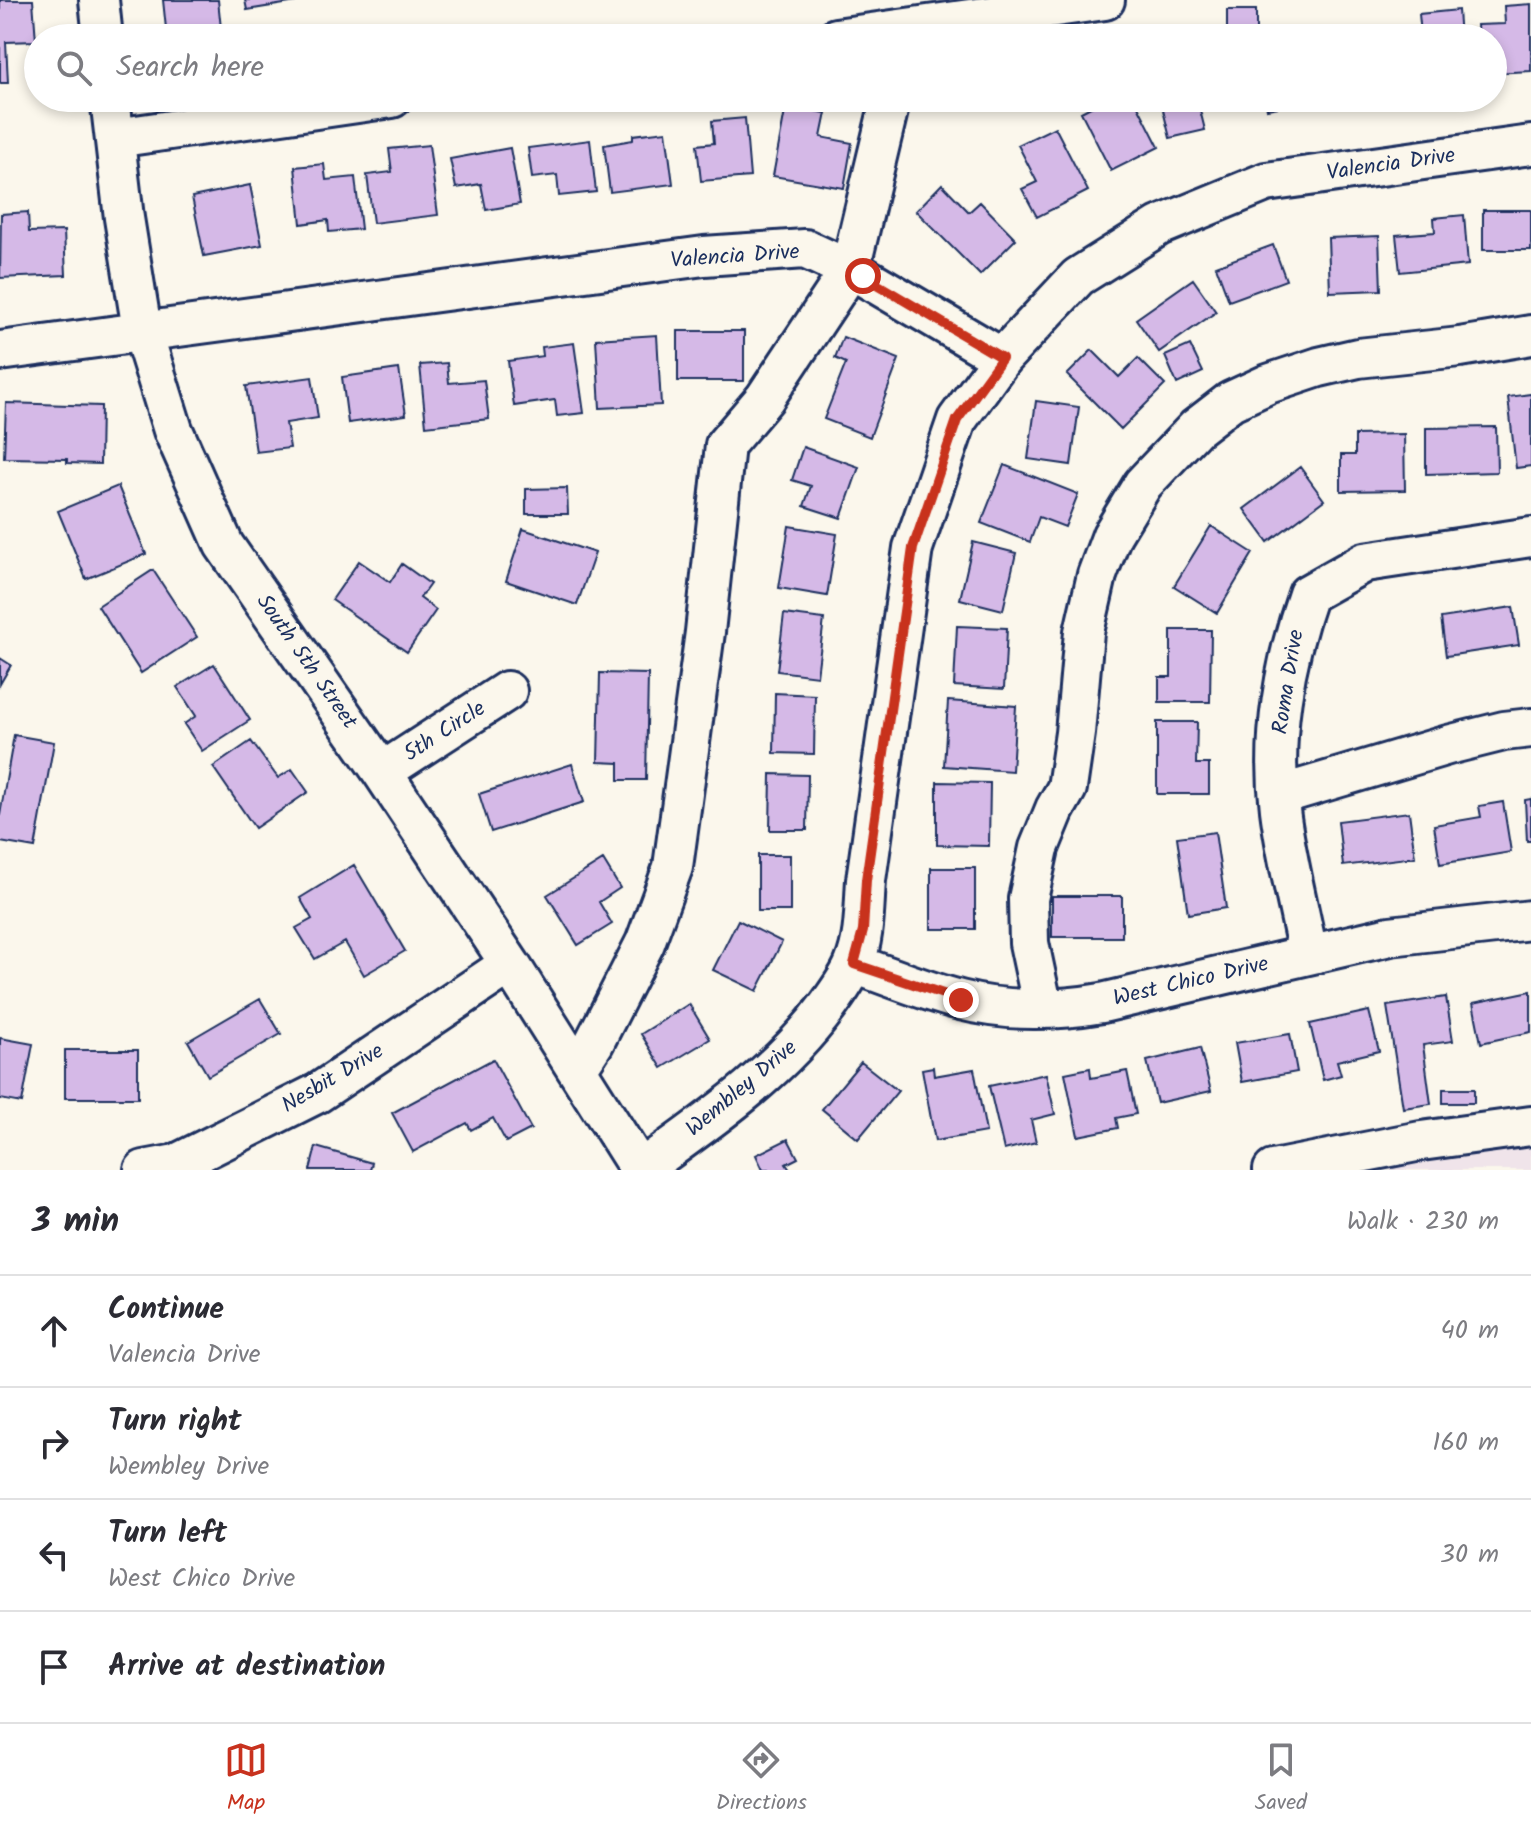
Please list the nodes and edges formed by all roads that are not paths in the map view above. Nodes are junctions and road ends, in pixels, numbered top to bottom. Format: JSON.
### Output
{"nodes":[{"id":1,"x":99,"y":0,"type":"edge"},
{"id":2,"x":1105,"y":0,"type":"edge"},
{"id":3,"x":102,"y":24,"type":"edge"},
{"id":4,"x":962,"y":24,"type":"edge"},
{"id":5,"x":112,"y":112,"type":"edge"},
{"id":6,"x":295,"y":112,"type":"edge"},
{"id":7,"x":888,"y":112,"type":"edge"},
{"id":8,"x":115,"y":138,"type":"junction"},
{"id":9,"x":1531,"y":145,"type":"edge"},
{"id":10,"x":850,"y":270,"type":"junction"},
{"id":11,"x":142,"y":330,"type":"junction"},
{"id":12,"x":1531,"y":335,"type":"edge"},
{"id":13,"x":0,"y":351,"type":"edge"},
{"id":14,"x":1002,"y":358,"type":"junction"},
{"id":15,"x":1531,"y":537,"type":"edge"},
{"id":16,"x":507,"y":691,"type":"dead end"},
{"id":17,"x":1531,"y":728,"type":"edge"},
{"id":18,"x":382,"y":772,"type":"junction"},
{"id":19,"x":1280,"y":795,"type":"junction"},
{"id":20,"x":1531,"y":920,"type":"edge"},
{"id":21,"x":1308,"y":954,"type":"junction"},
{"id":22,"x":510,"y":964,"type":"junction"},
{"id":23,"x":854,"y":964,"type":"junction"},
{"id":24,"x":1043,"y":1009,"type":"junction"},
{"id":25,"x":577,"y":1069,"type":"junction"},
{"id":26,"x":1531,"y":1126,"type":"edge"},
{"id":27,"x":144,"y":1170,"type":"edge"},
{"id":28,"x":640,"y":1170,"type":"edge"},
{"id":29,"x":1273,"y":1170,"type":"edge"}],
"edges":[{"from":1,"to":3,"type":"street"},
{"from":2,"to":4,"type":"street"},
{"from":5,"to":8,"type":"street","name":"South 5th Street"},
{"from":6,"to":8,"type":"street"},
{"from":7,"to":10,"type":"street"},
{"from":8,"to":11,"type":"street","name":"South 5th Street"},
{"from":9,"to":14,"type":"street","name":"Valencia Drive"},
{"from":10,"to":11,"type":"street","name":"Valencia Drive"},
{"from":10,"to":14,"type":"street","name":"Valencia Drive"},
{"from":10,"to":25,"type":"street"},
{"from":11,"to":13,"type":"street","name":"Valencia Drive"},
{"from":11,"to":18,"type":"street","name":"South 5th Street"},
{"from":12,"to":24,"type":"street"},
{"from":14,"to":23,"type":"street","name":"Wembley Drive"},
{"from":15,"to":19,"type":"street","name":"Roma Drive"},
{"from":16,"to":18,"type":"street","name":"5th Circle"},
{"from":17,"to":19,"type":"street"},
{"from":18,"to":22,"type":"street","name":"South 5th Street"},
{"from":19,"to":21,"type":"street","name":"Roma Drive"},
{"from":20,"to":21,"type":"street","name":"West Chico Drive"},
{"from":21,"to":24,"type":"street","name":"West Chico Drive"},
{"from":22,"to":25,"type":"street","name":"South 5th Street"},
{"from":22,"to":27,"type":"street","name":"Nesbit Drive"},
{"from":23,"to":24,"type":"street","name":"West Chico Drive"},
{"from":23,"to":28,"type":"street","name":"Wembley Drive"},
{"from":25,"to":28,"type":"street","name":"South 5th Street"},
{"from":26,"to":29,"type":"street"}]}
